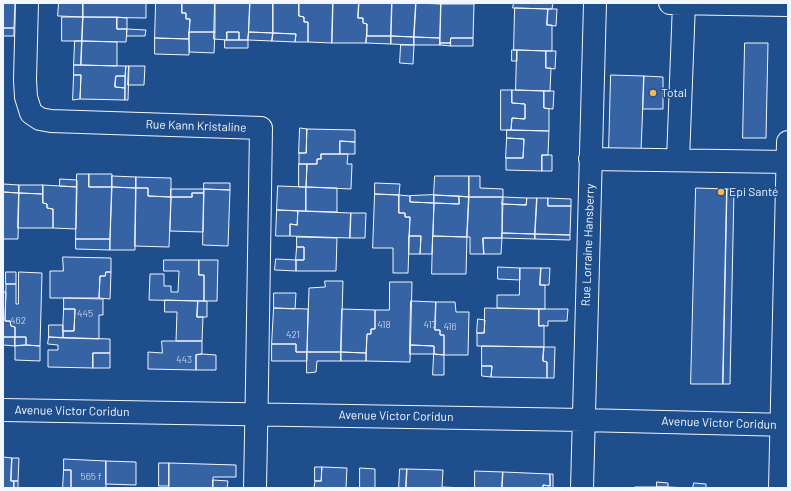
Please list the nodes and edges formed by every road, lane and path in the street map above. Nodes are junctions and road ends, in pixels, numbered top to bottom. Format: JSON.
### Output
{"nodes":[{"id":1,"x":27,"y":3,"type":"edge"},
{"id":2,"x":595,"y":3,"type":"edge"},
{"id":3,"x":670,"y":3,"type":"edge"},
{"id":4,"x":684,"y":3,"type":"edge"},
{"id":5,"x":788,"y":5,"type":"edge"},
{"id":6,"x":788,"y":142,"type":"edge"},
{"id":7,"x":590,"y":159,"type":"junction"},
{"id":8,"x":678,"y":160,"type":"junction"},
{"id":9,"x":788,"y":162,"type":"edge"},
{"id":10,"x":3,"y":410,"type":"edge"},
{"id":11,"x":257,"y":414,"type":"junction"},
{"id":12,"x":583,"y":420,"type":"junction"},
{"id":13,"x":785,"y":425,"type":"edge"},
{"id":14,"x":255,"y":488,"type":"edge"},
{"id":15,"x":582,"y":488,"type":"edge"},
{"id":16,"x":780,"y":488,"type":"edge"}],
"edges":[{"from":1,"to":11,"type":"street","name":"Rue Kann Kristaline"},
{"from":2,"to":7,"type":"street","name":"Rue Lorraine Hansberry"},
{"from":3,"to":4,"type":"street"},
{"from":4,"to":5,"type":"street"},
{"from":4,"to":8,"type":"street"},
{"from":6,"to":9,"type":"street"},
{"from":7,"to":8,"type":"street"},
{"from":7,"to":12,"type":"street","name":"Rue Lorraine Hansberry"},
{"from":8,"to":9,"type":"street"},
{"from":9,"to":13,"type":"street"},
{"from":10,"to":11,"type":"street","name":"Avenue Victor Coridun"},
{"from":11,"to":12,"type":"street","name":"Avenue Victor Coridun"},
{"from":11,"to":14,"type":"street"},
{"from":12,"to":13,"type":"street","name":"Avenue Victor Coridun"},
{"from":12,"to":15,"type":"street","name":"Rue Lorraine Hansberry"},
{"from":13,"to":16,"type":"street"}]}
